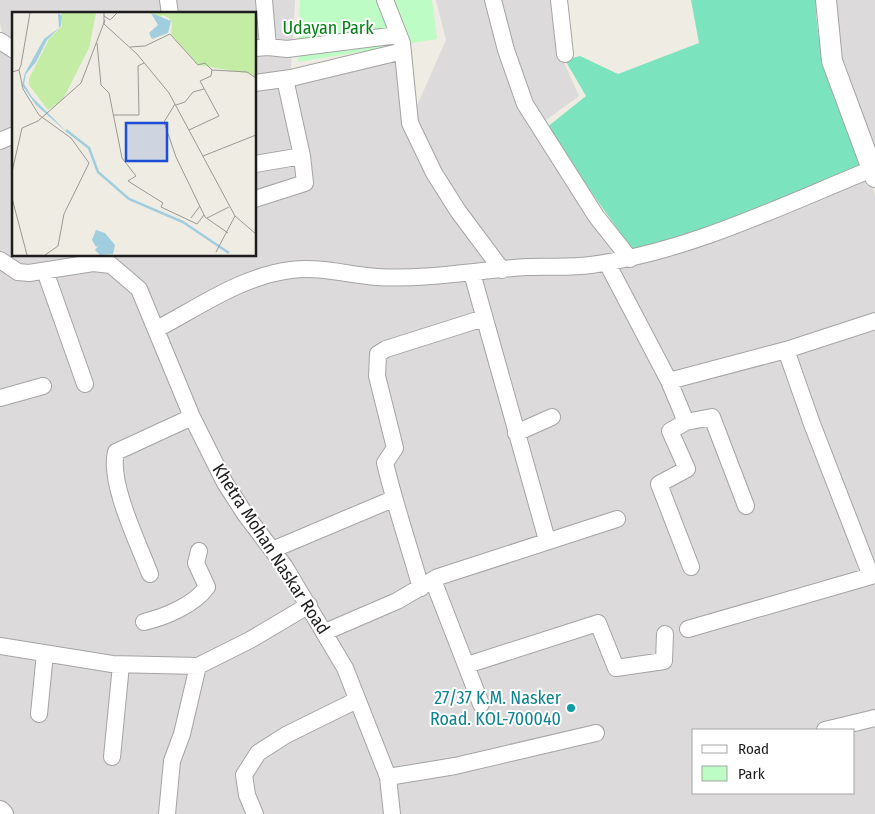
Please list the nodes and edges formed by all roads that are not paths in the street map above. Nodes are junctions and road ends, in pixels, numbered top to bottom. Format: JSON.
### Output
{"nodes":[{"id":1,"x":264,"y":0,"type":"edge"},
{"id":2,"x":386,"y":0,"type":"edge"},
{"id":3,"x":493,"y":0,"type":"edge"},
{"id":4,"x":559,"y":0,"type":"edge"},
{"id":5,"x":826,"y":0,"type":"edge"},
{"id":6,"x":398,"y":36,"type":"junction"},
{"id":7,"x":0,"y":41,"type":"edge"},
{"id":8,"x":261,"y":48,"type":"edge"},
{"id":9,"x":12,"y":49,"type":"edge"},
{"id":10,"x":403,"y":51,"type":"junction"},
{"id":11,"x":565,"y":54,"type":"dead end"},
{"id":12,"x":285,"y":79,"type":"junction"},
{"id":13,"x":256,"y":83,"type":"edge"},
{"id":14,"x":12,"y":136,"type":"edge"},
{"id":15,"x":0,"y":141,"type":"edge"},
{"id":16,"x":302,"y":156,"type":"junction"},
{"id":17,"x":256,"y":164,"type":"edge"},
{"id":18,"x":874,"y":173,"type":"edge"},
{"id":19,"x":256,"y":199,"type":"edge"},
{"id":20,"x":98,"y":259,"type":"edge"},
{"id":21,"x":630,"y":259,"type":"junction"},
{"id":22,"x":0,"y":260,"type":"edge"},
{"id":23,"x":607,"y":263,"type":"junction"},
{"id":24,"x":502,"y":270,"type":"junction"},
{"id":25,"x":45,"y":271,"type":"junction"},
{"id":26,"x":472,"y":273,"type":"junction"},
{"id":27,"x":484,"y":318,"type":"junction"},
{"id":28,"x":875,"y":321,"type":"edge"},
{"id":29,"x":157,"y":329,"type":"junction"},
{"id":30,"x":786,"y":350,"type":"junction"},
{"id":31,"x":669,"y":381,"type":"junction"},
{"id":32,"x":85,"y":384,"type":"dead end"},
{"id":33,"x":43,"y":386,"type":"dead end"},
{"id":34,"x":0,"y":398,"type":"edge"},
{"id":35,"x":192,"y":417,"type":"junction"},
{"id":36,"x":552,"y":417,"type":"dead end"},
{"id":37,"x":686,"y":422,"type":"junction"},
{"id":38,"x":516,"y":433,"type":"junction"},
{"id":39,"x":393,"y":499,"type":"junction"},
{"id":40,"x":746,"y":506,"type":"dead end"},
{"id":41,"x":618,"y":519,"type":"dead end"},
{"id":42,"x":547,"y":540,"type":"junction"},
{"id":43,"x":272,"y":550,"type":"junction"},
{"id":44,"x":199,"y":551,"type":"dead end"},
{"id":45,"x":690,"y":567,"type":"dead end"},
{"id":46,"x":150,"y":574,"type":"dead end"},
{"id":47,"x":873,"y":581,"type":"edge"},
{"id":48,"x":427,"y":584,"type":"junction"},
{"id":49,"x":309,"y":605,"type":"junction"},
{"id":50,"x":144,"y":622,"type":"dead end"},
{"id":51,"x":688,"y":629,"type":"dead end"},
{"id":52,"x":325,"y":632,"type":"junction"},
{"id":53,"x":665,"y":634,"type":"dead end"},
{"id":54,"x":0,"y":646,"type":"edge"},
{"id":55,"x":45,"y":653,"type":"junction"},
{"id":56,"x":121,"y":665,"type":"junction"},
{"id":57,"x":467,"y":665,"type":"junction"},
{"id":58,"x":198,"y":666,"type":"junction"},
{"id":59,"x":357,"y":700,"type":"junction"},
{"id":60,"x":481,"y":704,"type":"dead end"},
{"id":61,"x":39,"y":714,"type":"dead end"},
{"id":62,"x":875,"y":718,"type":"edge"},
{"id":63,"x":829,"y":729,"type":"edge"},
{"id":64,"x":596,"y":733,"type":"dead end"},
{"id":65,"x":112,"y":757,"type":"dead end"},
{"id":66,"x":388,"y":777,"type":"junction"},
{"id":67,"x":0,"y":811,"type":"edge"},
{"id":68,"x":4,"y":814,"type":"edge"},
{"id":69,"x":167,"y":814,"type":"edge"},
{"id":70,"x":255,"y":814,"type":"edge"},
{"id":71,"x":392,"y":814,"type":"edge"}],
"edges":[{"from":1,"to":8,"type":"street"},
{"from":2,"to":6,"type":"street"},
{"from":3,"to":21,"type":"street"},
{"from":4,"to":11,"type":"street"},
{"from":5,"to":18,"type":"street"},
{"from":6,"to":8,"type":"street"},
{"from":6,"to":10,"type":"street"},
{"from":7,"to":9,"type":"street"},
{"from":10,"to":12,"type":"street"},
{"from":10,"to":24,"type":"street"},
{"from":12,"to":13,"type":"street"},
{"from":12,"to":16,"type":"street"},
{"from":14,"to":15,"type":"street"},
{"from":16,"to":17,"type":"street"},
{"from":16,"to":19,"type":"street"},
{"from":18,"to":21,"type":"street"},
{"from":20,"to":25,"type":"street","name":"Khetra Mohan Naskar Road"},
{"from":20,"to":29,"type":"street","name":"Khetra Mohan Naskar Road"},
{"from":21,"to":23,"type":"street"},
{"from":22,"to":25,"type":"street","name":"Khetra Mohan Naskar Road"},
{"from":23,"to":24,"type":"street"},
{"from":23,"to":31,"type":"street"},
{"from":24,"to":26,"type":"street"},
{"from":25,"to":32,"type":"street"},
{"from":26,"to":27,"type":"street"},
{"from":26,"to":29,"type":"street"},
{"from":27,"to":38,"type":"street"},
{"from":27,"to":39,"type":"street"},
{"from":28,"to":30,"type":"street"},
{"from":29,"to":35,"type":"street","name":"Khetra Mohan Naskar Road"},
{"from":30,"to":31,"type":"street"},
{"from":30,"to":47,"type":"street"},
{"from":31,"to":37,"type":"street"},
{"from":33,"to":34,"type":"street"},
{"from":35,"to":43,"type":"street","name":"Khetra Mohan Naskar Road"},
{"from":35,"to":46,"type":"street"},
{"from":36,"to":38,"type":"street"},
{"from":37,"to":40,"type":"street"},
{"from":37,"to":45,"type":"street"},
{"from":38,"to":42,"type":"street"},
{"from":39,"to":43,"type":"street"},
{"from":39,"to":48,"type":"street"},
{"from":41,"to":42,"type":"street"},
{"from":42,"to":48,"type":"street"},
{"from":43,"to":49,"type":"street","name":"Khetra Mohan Naskar Road"},
{"from":44,"to":50,"type":"street"},
{"from":47,"to":51,"type":"street"},
{"from":48,"to":52,"type":"street"},
{"from":48,"to":57,"type":"street"},
{"from":49,"to":52,"type":"street","name":"Khetra Mohan Naskar Road"},
{"from":49,"to":58,"type":"street"},
{"from":52,"to":59,"type":"street","name":"Khetra Mohan Naskar Road"},
{"from":53,"to":57,"type":"street"},
{"from":54,"to":55,"type":"street"},
{"from":55,"to":56,"type":"street"},
{"from":55,"to":61,"type":"street"},
{"from":56,"to":58,"type":"street"},
{"from":56,"to":65,"type":"street"},
{"from":57,"to":60,"type":"street"},
{"from":58,"to":69,"type":"street"},
{"from":59,"to":66,"type":"street","name":"Khetra Mohan Naskar Road"},
{"from":59,"to":70,"type":"street"},
{"from":62,"to":63,"type":"street"},
{"from":64,"to":66,"type":"street"},
{"from":66,"to":71,"type":"street","name":"Khetra Mohan Naskar Road"},
{"from":67,"to":68,"type":"street"}]}
